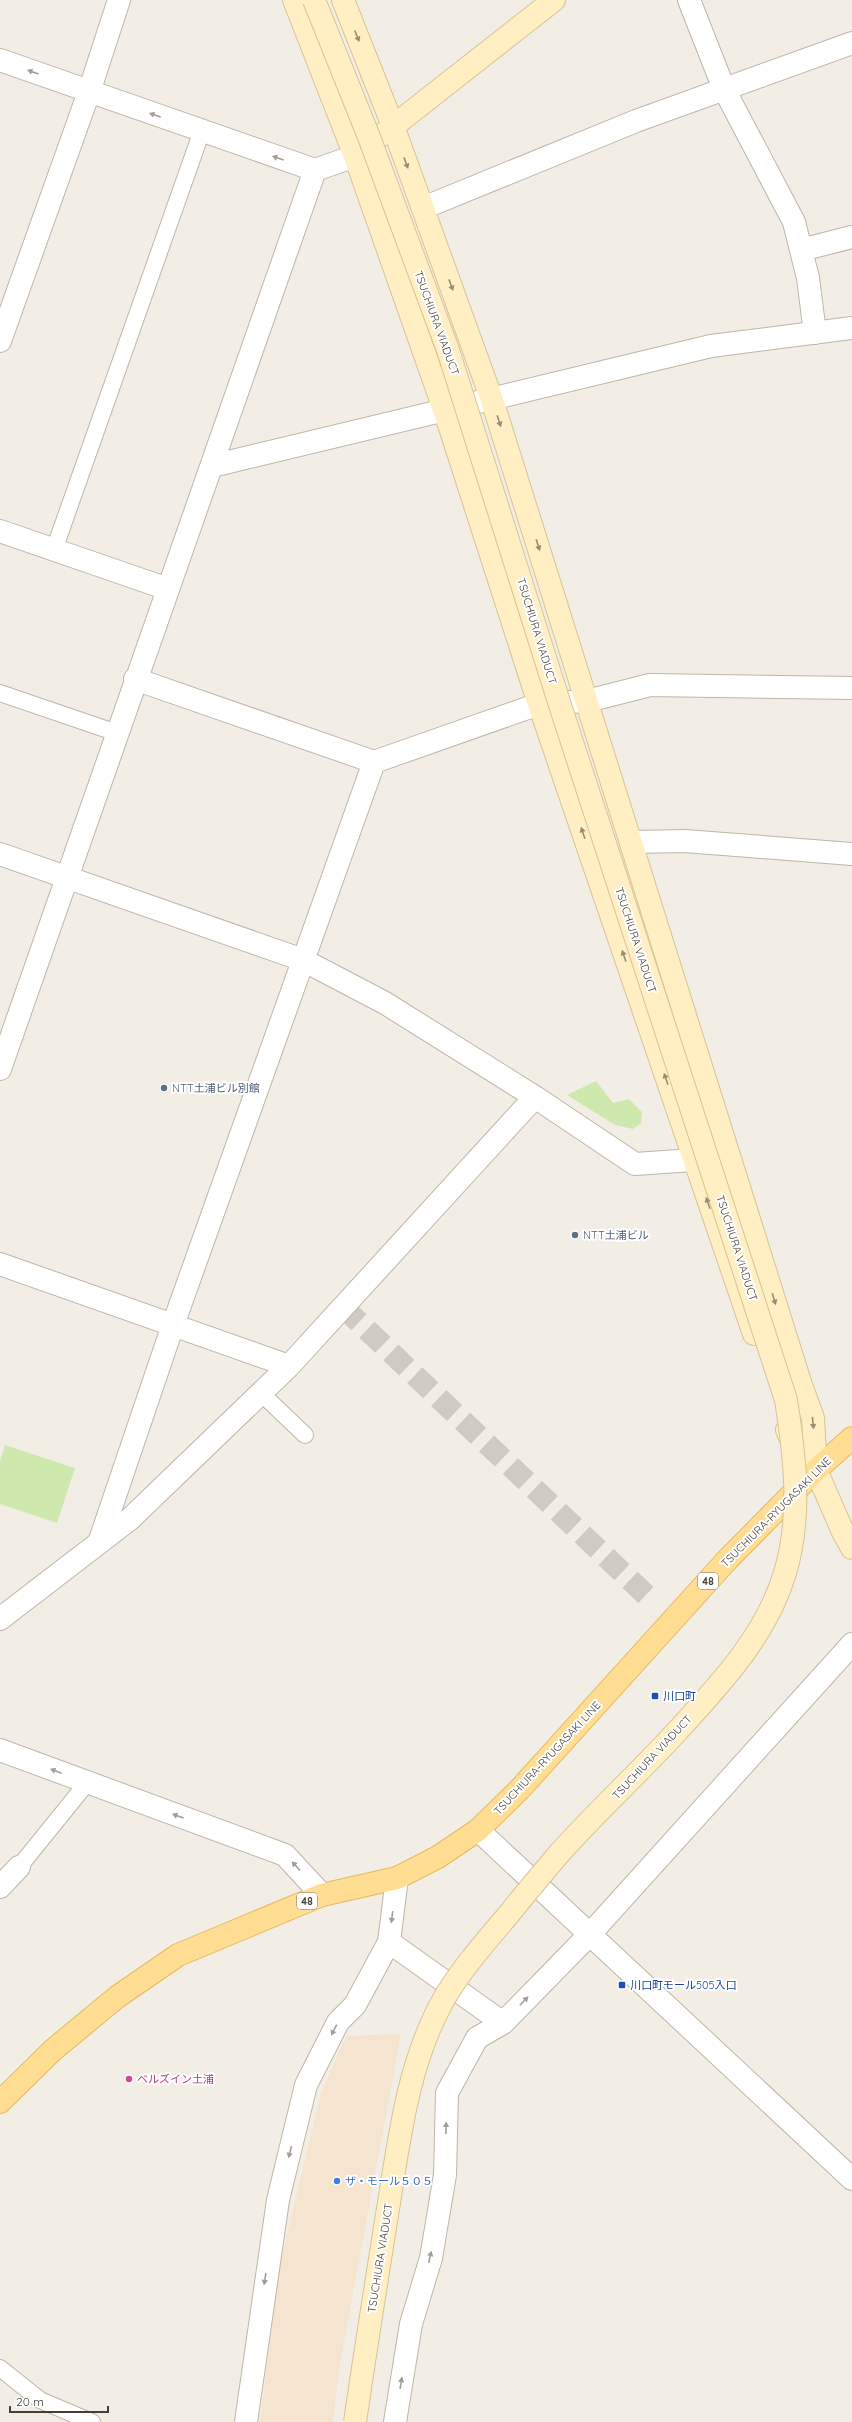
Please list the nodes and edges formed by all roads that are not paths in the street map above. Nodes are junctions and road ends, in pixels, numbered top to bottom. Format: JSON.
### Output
{"nodes":[{"id":1,"x":119,"y":0,"type":"edge"},
{"id":2,"x":294,"y":0,"type":"edge"},
{"id":3,"x":314,"y":0,"type":"edge"},
{"id":4,"x":342,"y":0,"type":"edge"},
{"id":5,"x":554,"y":0,"type":"edge"},
{"id":6,"x":689,"y":0,"type":"edge"},
{"id":7,"x":852,"y":43,"type":"edge"},
{"id":8,"x":0,"y":60,"type":"edge"},
{"id":9,"x":724,"y":89,"type":"junction"},
{"id":10,"x":89,"y":92,"type":"junction"},
{"id":11,"x":393,"y":126,"type":"junction"},
{"id":12,"x":198,"y":142,"type":"dead end"},
{"id":13,"x":355,"y":156,"type":"junction"},
{"id":14,"x":315,"y":170,"type":"junction"},
{"id":15,"x":423,"y":208,"type":"junction"},
{"id":16,"x":852,"y":237,"type":"edge"},
{"id":17,"x":801,"y":250,"type":"junction"},
{"id":18,"x":852,"y":328,"type":"edge"},
{"id":19,"x":815,"y":333,"type":"junction"},
{"id":20,"x":0,"y":341,"type":"edge"},
{"id":21,"x":492,"y":400,"type":"junction"},
{"id":22,"x":444,"y":409,"type":"junction"},
{"id":23,"x":212,"y":466,"type":"junction"},
{"id":24,"x":0,"y":531,"type":"edge"},
{"id":25,"x":54,"y":550,"type":"junction"},
{"id":26,"x":168,"y":589,"type":"junction"},
{"id":27,"x":135,"y":679,"type":"junction"},
{"id":28,"x":852,"y":688,"type":"edge"},
{"id":29,"x":0,"y":693,"type":"edge"},
{"id":30,"x":587,"y":701,"type":"junction"},
{"id":31,"x":539,"y":704,"type":"junction"},
{"id":32,"x":117,"y":733,"type":"junction"},
{"id":33,"x":374,"y":762,"type":"junction"},
{"id":34,"x":632,"y":842,"type":"junction"},
{"id":35,"x":0,"y":854,"type":"edge"},
{"id":36,"x":852,"y":854,"type":"edge"},
{"id":37,"x":67,"y":878,"type":"junction"},
{"id":38,"x":303,"y":960,"type":"junction"},
{"id":39,"x":0,"y":1069,"type":"edge"},
{"id":40,"x":535,"y":1097,"type":"junction"},
{"id":41,"x":693,"y":1160,"type":"junction"},
{"id":42,"x":0,"y":1264,"type":"edge"},
{"id":43,"x":174,"y":1325,"type":"junction"},
{"id":44,"x":290,"y":1366,"type":"junction"},
{"id":45,"x":262,"y":1394,"type":"junction"},
{"id":46,"x":305,"y":1435,"type":"dead end"},
{"id":47,"x":852,"y":1438,"type":"edge"},
{"id":48,"x":816,"y":1470,"type":"junction"},
{"id":49,"x":100,"y":1540,"type":"junction"},
{"id":50,"x":852,"y":1548,"type":"edge"},
{"id":51,"x":0,"y":1619,"type":"edge"},
{"id":52,"x":852,"y":1644,"type":"edge"},
{"id":53,"x":0,"y":1750,"type":"edge"},
{"id":54,"x":87,"y":1783,"type":"junction"},
{"id":55,"x":478,"y":1830,"type":"junction"},
{"id":56,"x":19,"y":1867,"type":"joint"},
{"id":57,"x":397,"y":1878,"type":"junction"},
{"id":58,"x":0,"y":1887,"type":"edge"},
{"id":59,"x":322,"y":1895,"type":"junction"},
{"id":60,"x":591,"y":1933,"type":"junction"},
{"id":61,"x":389,"y":1942,"type":"junction"},
{"id":62,"x":503,"y":2023,"type":"junction"},
{"id":63,"x":0,"y":2102,"type":"edge"},
{"id":64,"x":852,"y":2179,"type":"edge"},
{"id":65,"x":0,"y":2368,"type":"edge"},
{"id":66,"x":92,"y":2422,"type":"edge"},
{"id":67,"x":246,"y":2422,"type":"edge"},
{"id":68,"x":355,"y":2422,"type":"edge"},
{"id":69,"x":396,"y":2422,"type":"edge"}],
"edges":[{"from":1,"to":10,"type":"street"},
{"from":2,"to":13,"type":"street"},
{"from":3,"to":68,"type":"street","name":"TSUCHIURA VIADUCT","bridge":true},
{"from":4,"to":11,"type":"street","one_way":true},
{"from":5,"to":11,"type":"street"},
{"from":6,"to":9,"type":"street"},
{"from":7,"to":9,"type":"street"},
{"from":10,"to":8,"type":"street","one_way":true},
{"from":9,"to":15,"type":"street"},
{"from":9,"to":17,"type":"street"},
{"from":14,"to":10,"type":"street","one_way":true},
{"from":10,"to":20,"type":"street"},
{"from":11,"to":13,"type":"street"},
{"from":11,"to":15,"type":"street","one_way":true},
{"from":12,"to":25,"type":"lane"},
{"from":13,"to":14,"type":"street"},
{"from":13,"to":22,"type":"street"},
{"from":14,"to":23,"type":"street"},
{"from":15,"to":21,"type":"street","one_way":true},
{"from":16,"to":17,"type":"street"},
{"from":17,"to":19,"type":"street"},
{"from":18,"to":19,"type":"street"},
{"from":19,"to":21,"type":"street"},
{"from":21,"to":22,"type":"street"},
{"from":21,"to":30,"type":"street","one_way":true},
{"from":22,"to":23,"type":"street"},
{"from":22,"to":31,"type":"street"},
{"from":23,"to":26,"type":"street"},
{"from":24,"to":25,"type":"street"},
{"from":25,"to":26,"type":"street"},
{"from":26,"to":27,"type":"street"},
{"from":27,"to":32,"type":"street"},
{"from":27,"to":33,"type":"street"},
{"from":28,"to":30,"type":"street"},
{"from":29,"to":32,"type":"lane"},
{"from":30,"to":31,"type":"street"},
{"from":30,"to":34,"type":"street"},
{"from":31,"to":33,"type":"street"},
{"from":41,"to":31,"type":"street","one_way":true},
{"from":32,"to":37,"type":"street"},
{"from":33,"to":38,"type":"street"},
{"from":34,"to":36,"type":"street"},
{"from":34,"to":48,"type":"street","one_way":true},
{"from":35,"to":37,"type":"street"},
{"from":37,"to":38,"type":"street"},
{"from":37,"to":39,"type":"street"},
{"from":38,"to":40,"type":"street"},
{"from":38,"to":43,"type":"street"},
{"from":40,"to":41,"type":"street"},
{"from":40,"to":44,"type":"street"},
{"from":48,"to":41,"type":"street","one_way":true},
{"from":42,"to":43,"type":"street"},
{"from":43,"to":44,"type":"street"},
{"from":43,"to":49,"type":"street"},
{"from":44,"to":45,"type":"street"},
{"from":45,"to":46,"type":"lane"},
{"from":45,"to":49,"type":"street"},
{"from":47,"to":48,"type":"main road","name":"TSUCHIURA-RYUGASAKI LINE","number":"48"},
{"from":48,"to":50,"type":"street"},
{"from":48,"to":55,"type":"main road","name":"TSUCHIURA-RYUGASAKI LINE","number":"48"},
{"from":49,"to":51,"type":"street"},
{"from":52,"to":60,"type":"street"},
{"from":54,"to":53,"type":"street","one_way":true},
{"from":54,"to":56,"type":"lane"},
{"from":59,"to":54,"type":"street","one_way":true},
{"from":55,"to":57,"type":"main road","name":"TSUCHIURA-RYUGASAKI LINE","number":"48"},
{"from":55,"to":60,"type":"street"},
{"from":56,"to":58,"type":"street"},
{"from":57,"to":59,"type":"main road","name":"TSUCHIURA-RYUGASAKI LINE","number":"48"},
{"from":57,"to":61,"type":"street","one_way":true},
{"from":59,"to":63,"type":"main road","name":"TSUCHIURA-RYUGASAKI LINE","number":"48"},
{"from":62,"to":60,"type":"street","one_way":true},
{"from":60,"to":64,"type":"street"},
{"from":61,"to":62,"type":"street"},
{"from":61,"to":67,"type":"street","one_way":true},
{"from":69,"to":62,"type":"street","one_way":true},
{"from":65,"to":66,"type":"lane"}]}
